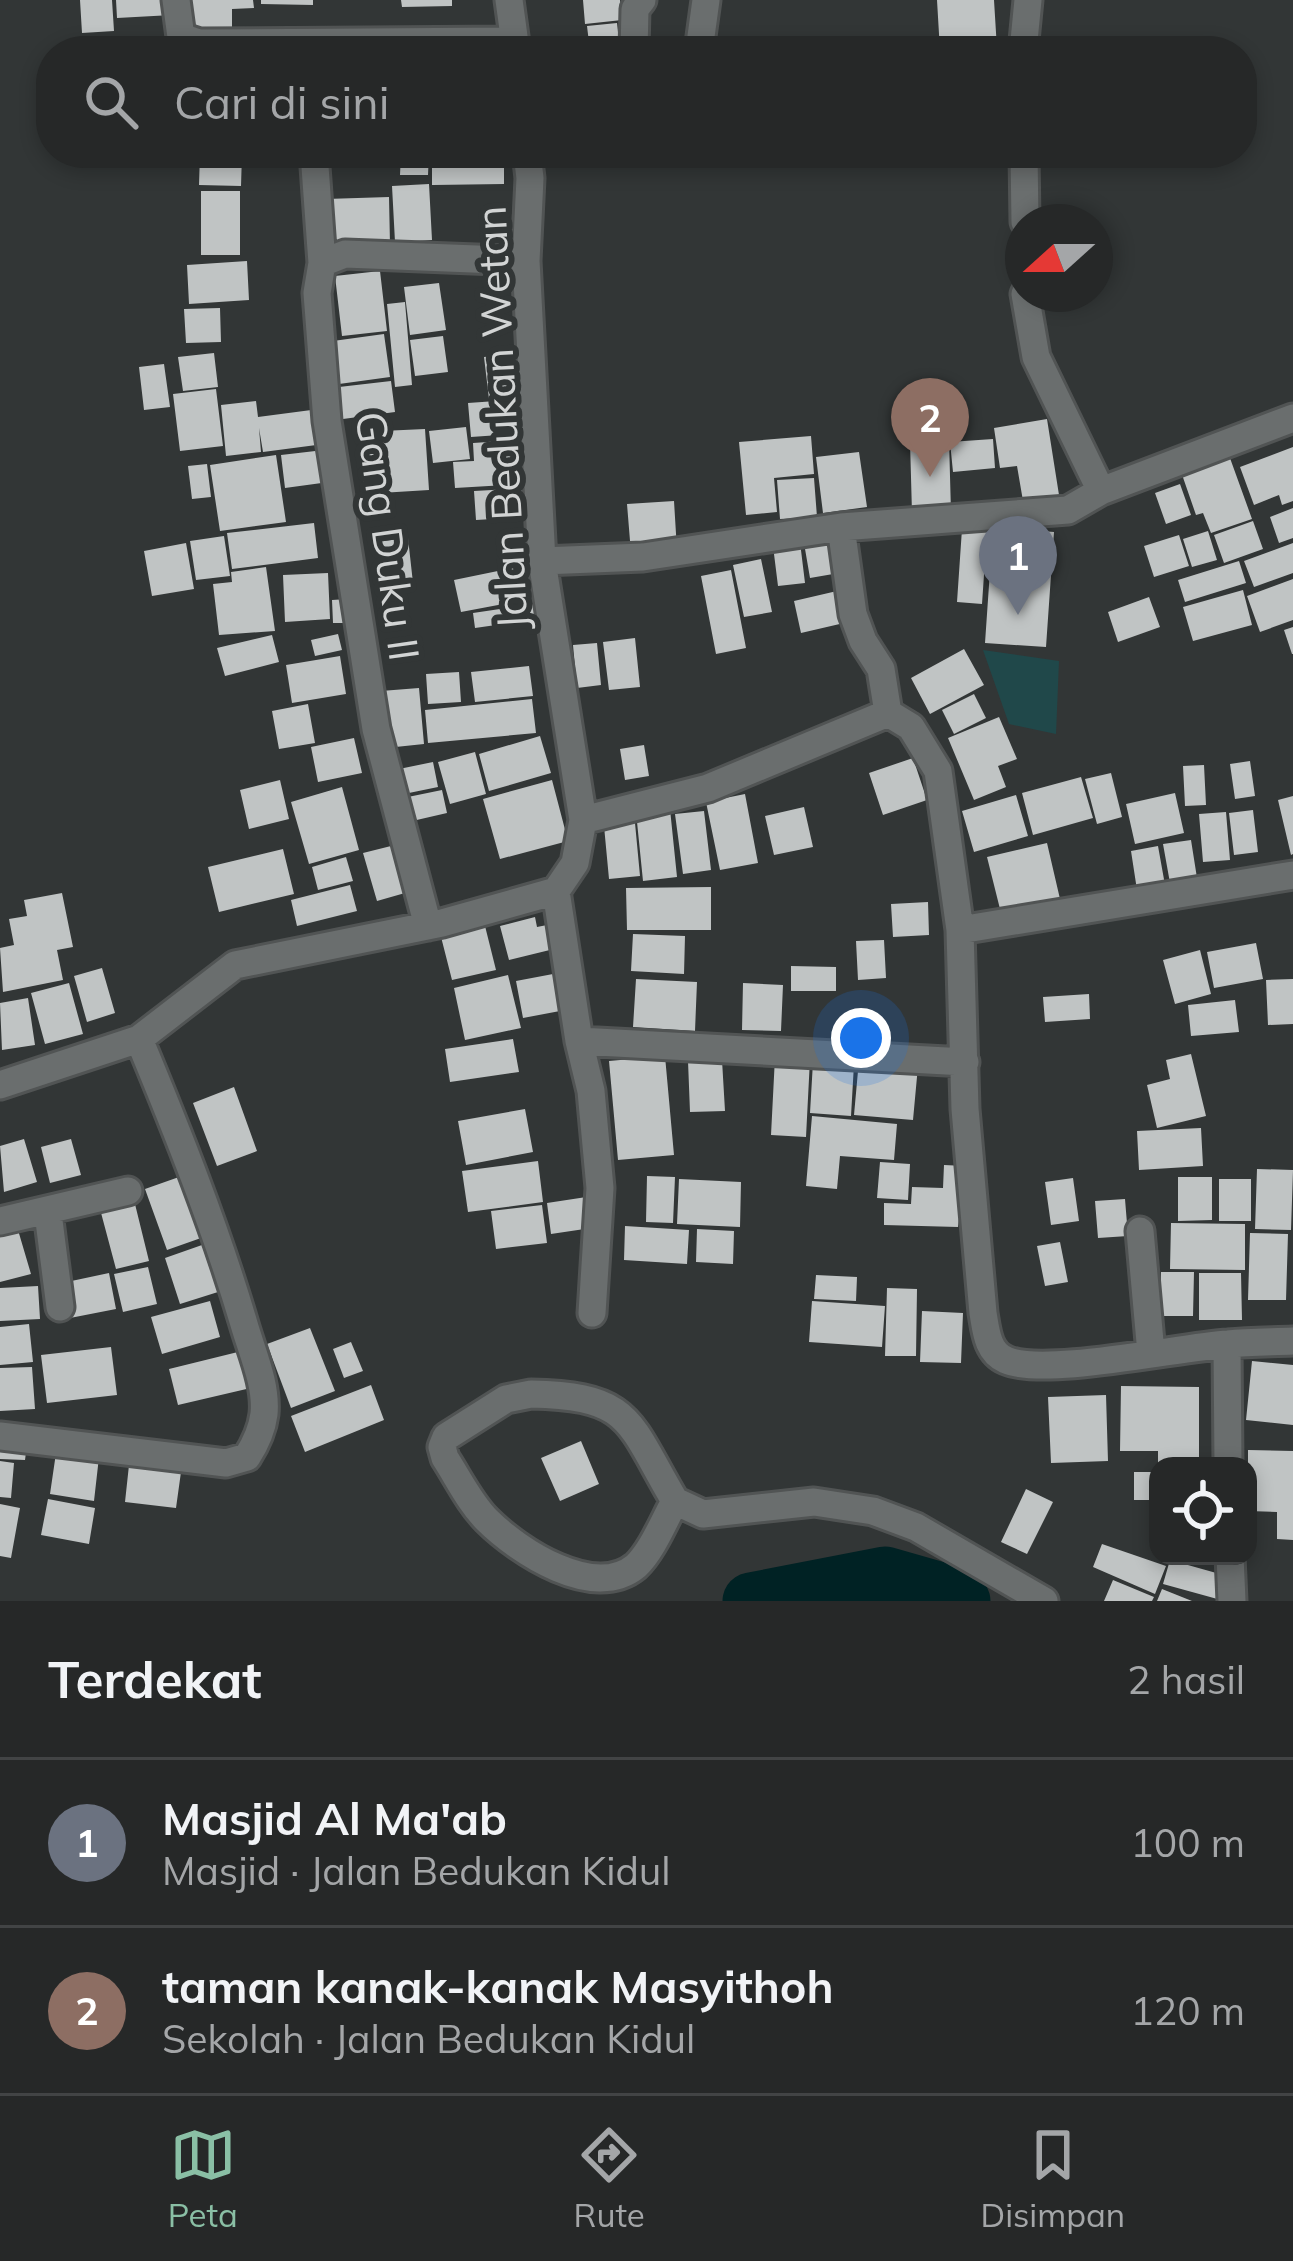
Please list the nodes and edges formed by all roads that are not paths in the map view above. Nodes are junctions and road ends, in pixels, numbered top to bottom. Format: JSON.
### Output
{"nodes":[{"id":1,"x":176,"y":0,"type":"edge"},
{"id":2,"x":509,"y":0,"type":"edge"},
{"id":3,"x":642,"y":0,"type":"edge"},
{"id":4,"x":706,"y":0,"type":"edge"},
{"id":5,"x":1028,"y":0,"type":"edge"},
{"id":6,"x":182,"y":36,"type":"edge"},
{"id":7,"x":514,"y":36,"type":"edge"},
{"id":8,"x":634,"y":36,"type":"edge"},
{"id":9,"x":701,"y":36,"type":"edge"},
{"id":10,"x":1024,"y":36,"type":"edge"},
{"id":11,"x":315,"y":168,"type":"edge"},
{"id":12,"x":528,"y":168,"type":"edge"},
{"id":13,"x":1024,"y":168,"type":"edge"},
{"id":14,"x":1025,"y":204,"type":"edge"},
{"id":15,"x":526,"y":261,"type":"junction"},
{"id":16,"x":322,"y":262,"type":"junction"},
{"id":17,"x":1028,"y":312,"type":"edge"},
{"id":18,"x":1293,"y":418,"type":"edge"},
{"id":19,"x":1101,"y":491,"type":"junction"},
{"id":20,"x":841,"y":527,"type":"junction"},
{"id":21,"x":542,"y":561,"type":"junction"},
{"id":22,"x":889,"y":712,"type":"junction"},
{"id":23,"x":583,"y":820,"type":"junction"},
{"id":24,"x":1293,"y":875,"type":"edge"},
{"id":25,"x":556,"y":891,"type":"junction"},
{"id":26,"x":428,"y":926,"type":"junction"},
{"id":27,"x":960,"y":930,"type":"junction"},
{"id":28,"x":139,"y":1039,"type":"junction"},
{"id":29,"x":579,"y":1041,"type":"junction"},
{"id":30,"x":965,"y":1062,"type":"junction"},
{"id":31,"x":0,"y":1085,"type":"edge"},
{"id":32,"x":128,"y":1191,"type":"dead end"},
{"id":33,"x":48,"y":1213,"type":"junction"},
{"id":34,"x":0,"y":1221,"type":"edge"},
{"id":35,"x":1141,"y":1231,"type":"dead end"},
{"id":36,"x":60,"y":1307,"type":"dead end"},
{"id":37,"x":592,"y":1313,"type":"dead end"},
{"id":38,"x":1293,"y":1341,"type":"edge"},
{"id":39,"x":1227,"y":1344,"type":"junction"},
{"id":40,"x":1151,"y":1353,"type":"junction"},
{"id":41,"x":0,"y":1436,"type":"edge"},
{"id":42,"x":1228,"y":1457,"type":"edge"},
{"id":43,"x":675,"y":1502,"type":"junction"},
{"id":44,"x":1230,"y":1565,"type":"edge"},
{"id":45,"x":1044,"y":1601,"type":"edge"},
{"id":46,"x":1232,"y":1601,"type":"edge"}],
"edges":[{"from":1,"to":6,"type":"street"},
{"from":2,"to":7,"type":"street"},
{"from":3,"to":8,"type":"street"},
{"from":4,"to":9,"type":"street"},
{"from":5,"to":10,"type":"street"},
{"from":11,"to":16,"type":"street","name":"Gang Duku II"},
{"from":12,"to":15,"type":"street","name":"Jalan Bedukan Wetan"},
{"from":13,"to":14,"type":"street"},
{"from":15,"to":16,"type":"street"},
{"from":15,"to":21,"type":"street","name":"Jalan Bedukan Wetan"},
{"from":16,"to":26,"type":"street","name":"Gang Duku II"},
{"from":17,"to":19,"type":"street"},
{"from":18,"to":19,"type":"street"},
{"from":19,"to":20,"type":"street"},
{"from":20,"to":21,"type":"street"},
{"from":20,"to":22,"type":"street"},
{"from":21,"to":23,"type":"street","name":"Jalan Bedukan Wetan"},
{"from":22,"to":23,"type":"street"},
{"from":22,"to":27,"type":"street"},
{"from":23,"to":25,"type":"street","name":"Jalan Bedukan Wetan"},
{"from":24,"to":27,"type":"street"},
{"from":25,"to":26,"type":"street"},
{"from":25,"to":29,"type":"street"},
{"from":26,"to":28,"type":"street"},
{"from":27,"to":30,"type":"street"},
{"from":28,"to":31,"type":"street"},
{"from":28,"to":41,"type":"street"},
{"from":29,"to":30,"type":"street"},
{"from":29,"to":37,"type":"street"},
{"from":30,"to":40,"type":"street"},
{"from":32,"to":33,"type":"street"},
{"from":33,"to":34,"type":"street"},
{"from":33,"to":36,"type":"street"},
{"from":35,"to":40,"type":"street"},
{"from":38,"to":39,"type":"street"},
{"from":39,"to":40,"type":"street"},
{"from":39,"to":42,"type":"street"},
{"from":43,"to":43,"type":"street"},
{"from":43,"to":45,"type":"street"},
{"from":44,"to":46,"type":"street"}]}
